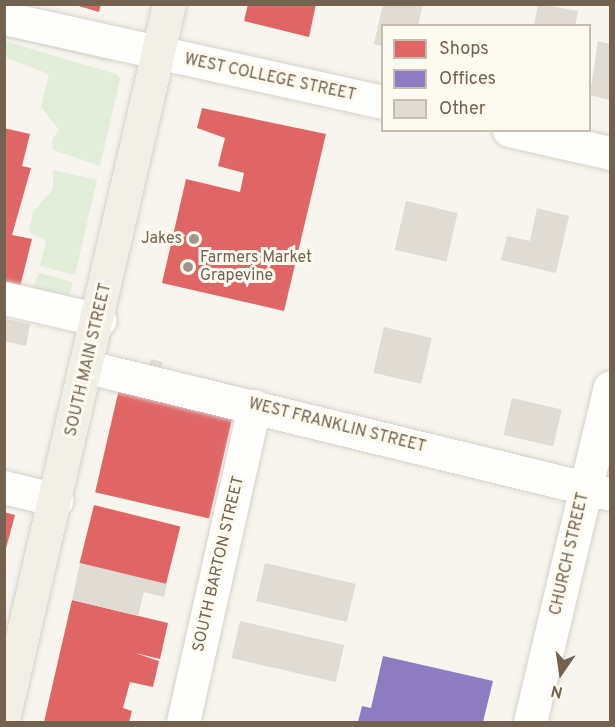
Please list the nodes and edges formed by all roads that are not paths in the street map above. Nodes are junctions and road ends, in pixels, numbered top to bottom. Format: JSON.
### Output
{"nodes":[{"id":1,"x":169,"y":4,"type":"edge"},
{"id":2,"x":4,"y":18,"type":"edge"},
{"id":3,"x":158,"y":53,"type":"junction"},
{"id":4,"x":381,"y":102,"type":"edge"},
{"id":5,"x":518,"y":132,"type":"edge"},
{"id":6,"x":610,"y":153,"type":"edge"},
{"id":7,"x":4,"y":298,"type":"edge"},
{"id":8,"x":99,"y":320,"type":"junction"},
{"id":9,"x":88,"y":367,"type":"junction"},
{"id":10,"x":610,"y":387,"type":"edge"},
{"id":11,"x":254,"y":406,"type":"junction"},
{"id":12,"x":4,"y":487,"type":"edge"},
{"id":13,"x":598,"y":490,"type":"edge"},
{"id":14,"x":56,"y":500,"type":"junction"},
{"id":15,"x":4,"y":715,"type":"edge"},
{"id":16,"x":183,"y":723,"type":"edge"},
{"id":17,"x":530,"y":723,"type":"edge"}],
"edges":[{"from":1,"to":3,"type":"main road","name":"SOUTH MAIN STREET"},
{"from":2,"to":3,"type":"street","name":"WEST COLLEGE STREET"},
{"from":3,"to":4,"type":"street","name":"WEST COLLEGE STREET"},
{"from":3,"to":8,"type":"main road","name":"SOUTH MAIN STREET"},
{"from":5,"to":6,"type":"street"},
{"from":7,"to":8,"type":"street"},
{"from":8,"to":9,"type":"main road","name":"SOUTH MAIN STREET"},
{"from":9,"to":11,"type":"street","name":"WEST FRANKLIN STREET"},
{"from":9,"to":14,"type":"main road","name":"SOUTH MAIN STREET"},
{"from":10,"to":13,"type":"street","name":"CHURCH STREET"},
{"from":11,"to":13,"type":"street","name":"WEST FRANKLIN STREET"},
{"from":11,"to":16,"type":"street","name":"SOUTH BARTON STREET"},
{"from":12,"to":14,"type":"street"},
{"from":13,"to":17,"type":"street","name":"CHURCH STREET"},
{"from":14,"to":15,"type":"main road","name":"SOUTH MAIN STREET"}]}
